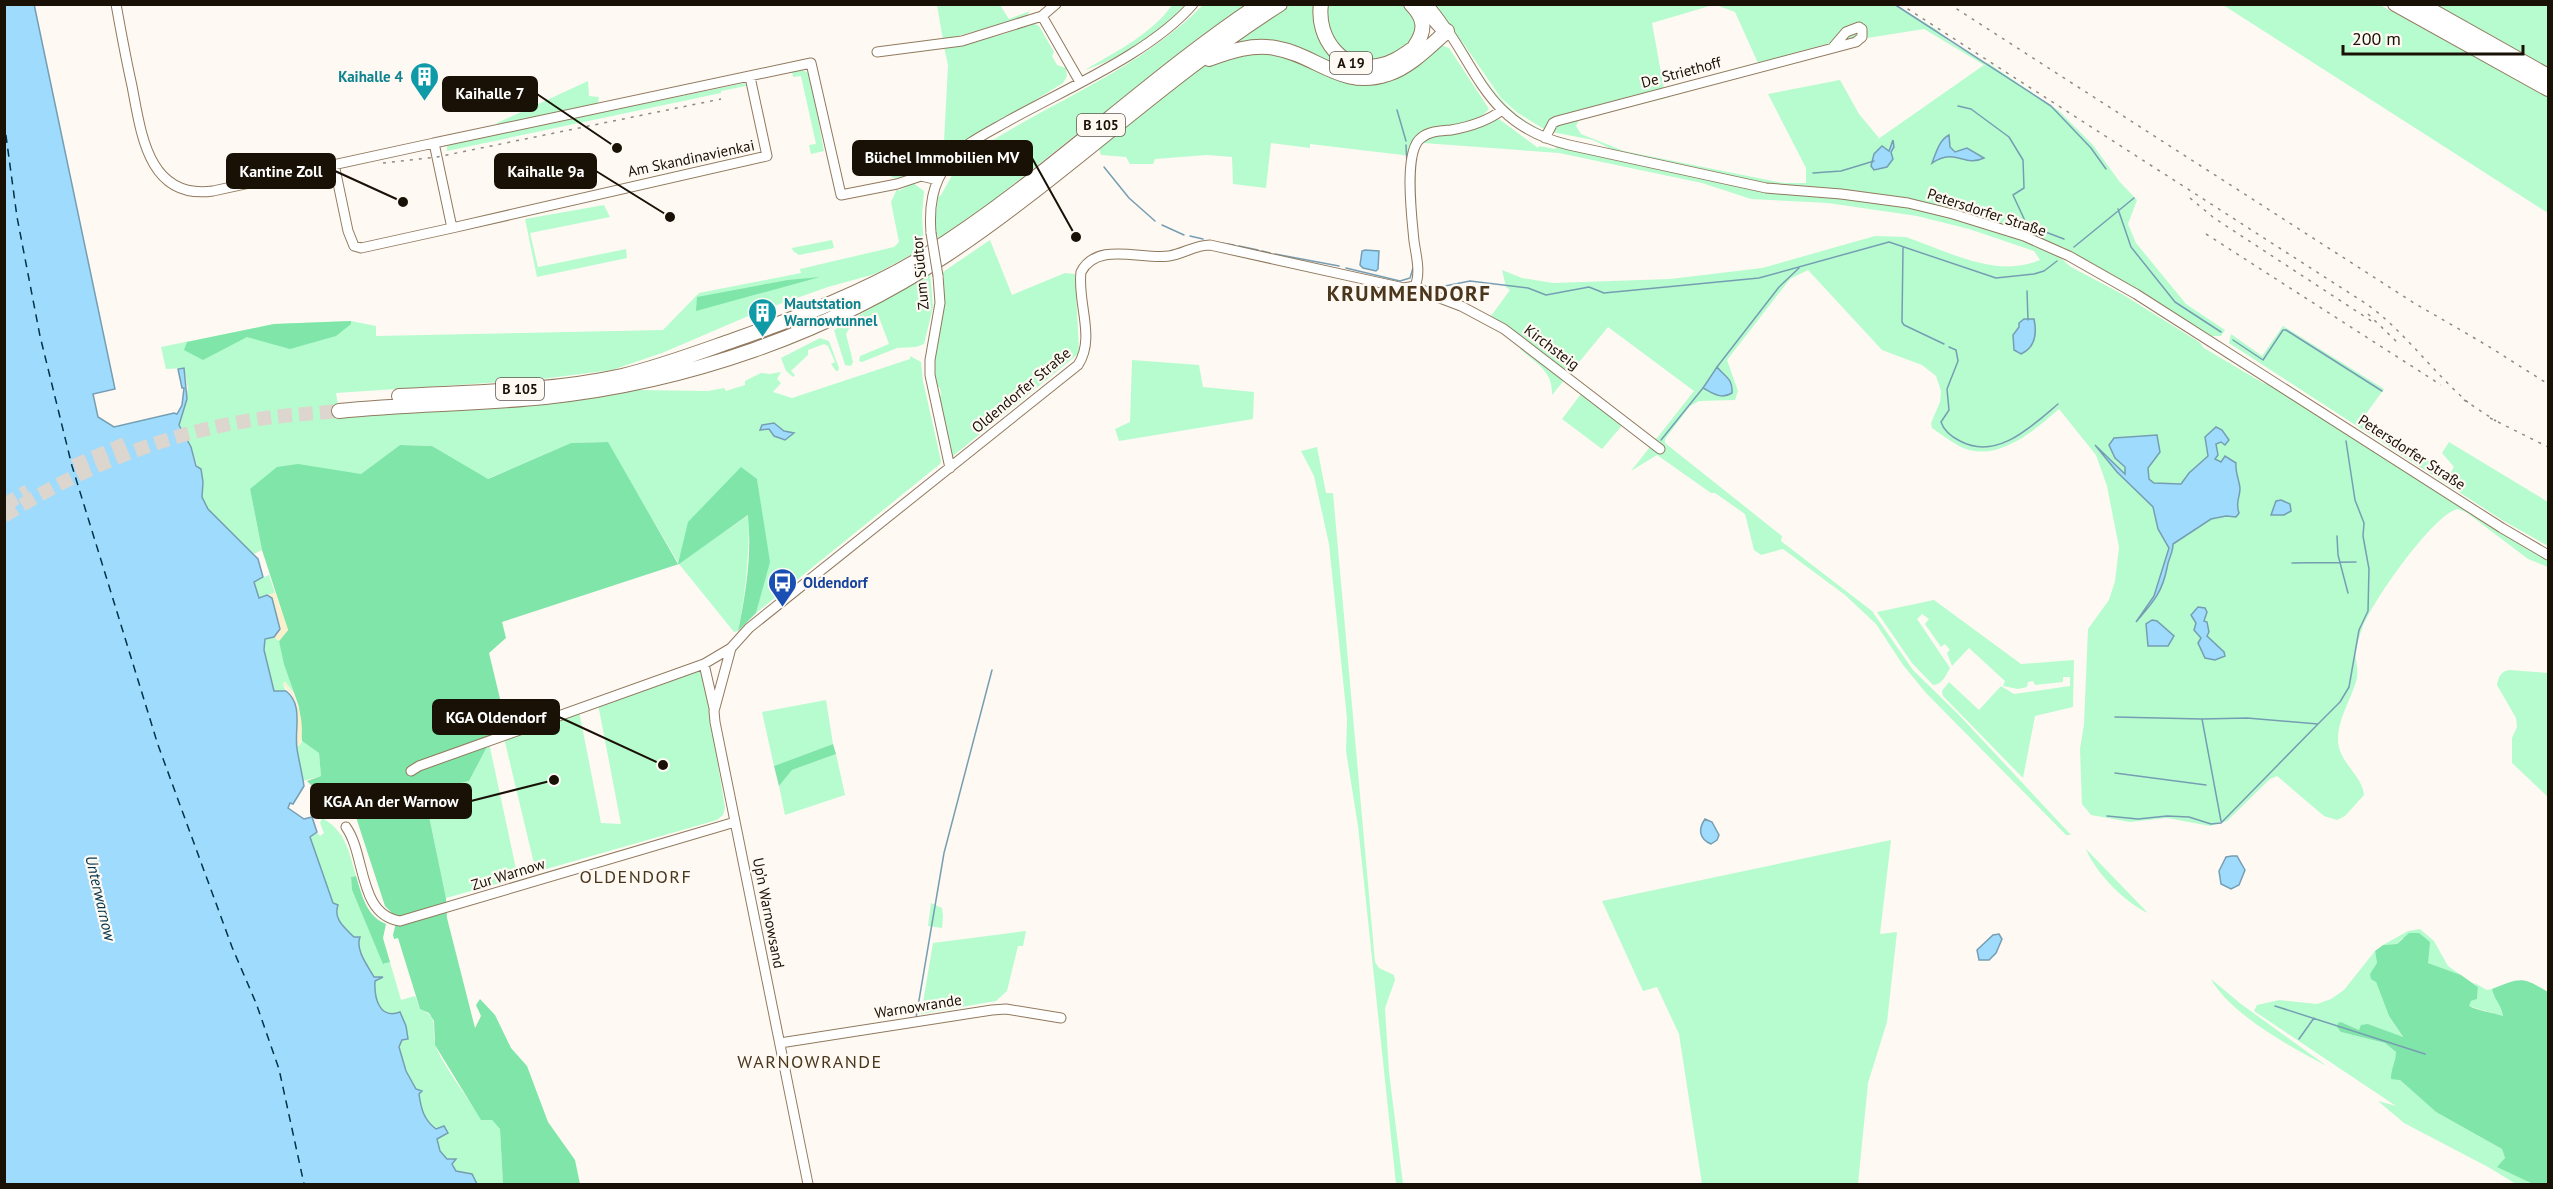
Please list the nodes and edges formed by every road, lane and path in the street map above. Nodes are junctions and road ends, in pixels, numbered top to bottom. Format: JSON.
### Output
{"nodes":[{"id":1,"x":116,"y":4,"type":"edge"},
{"id":2,"x":1056,"y":4,"type":"edge"},
{"id":3,"x":1193,"y":4,"type":"edge"},
{"id":4,"x":1280,"y":4,"type":"edge"},
{"id":5,"x":1321,"y":4,"type":"edge"},
{"id":6,"x":1412,"y":4,"type":"edge"},
{"id":7,"x":1418,"y":4,"type":"edge"},
{"id":8,"x":1428,"y":4,"type":"edge"},
{"id":9,"x":2395,"y":4,"type":"edge"},
{"id":10,"x":2420,"y":4,"type":"edge"},
{"id":11,"x":1263,"y":9,"type":"edge"},
{"id":12,"x":1041,"y":16,"type":"junction"},
{"id":13,"x":1445,"y":32,"type":"junction"},
{"id":14,"x":1415,"y":46,"type":"junction"},
{"id":15,"x":1834,"y":46,"type":"dead end"},
{"id":16,"x":877,"y":52,"type":"dead end"},
{"id":17,"x":1195,"y":63,"type":"junction"},
{"id":18,"x":2548,"y":76,"type":"edge"},
{"id":19,"x":750,"y":77,"type":"junction"},
{"id":20,"x":1080,"y":82,"type":"junction"},
{"id":21,"x":2548,"y":89,"type":"edge"},
{"id":22,"x":1498,"y":107,"type":"junction"},
{"id":23,"x":1545,"y":138,"type":"junction"},
{"id":24,"x":434,"y":143,"type":"junction"},
{"id":25,"x":334,"y":164,"type":"junction"},
{"id":26,"x":938,"y":180,"type":"junction"},
{"id":27,"x":452,"y":228,"type":"junction"},
{"id":28,"x":1415,"y":286,"type":"junction"},
{"id":29,"x":1660,"y":449,"type":"dead end"},
{"id":30,"x":950,"y":468,"type":"junction"},
{"id":31,"x":2548,"y":555,"type":"edge"},
{"id":32,"x":731,"y":648,"type":"junction"},
{"id":33,"x":704,"y":664,"type":"junction"},
{"id":34,"x":714,"y":711,"type":"junction"},
{"id":35,"x":411,"y":771,"type":"dead end"},
{"id":36,"x":735,"y":822,"type":"junction"},
{"id":37,"x":346,"y":827,"type":"dead end"},
{"id":38,"x":1061,"y":1018,"type":"dead end"},
{"id":39,"x":780,"y":1043,"type":"junction"},
{"id":40,"x":808,"y":1185,"type":"edge"}],
"edges":[{"from":1,"to":25,"type":"street"},
{"from":2,"to":12,"type":"street"},
{"from":3,"to":20,"type":"street","name":"Zum Südtor"},
{"from":4,"to":11,"type":"highway"},
{"from":5,"to":14,"type":"highway","number":"A 19"},
{"from":6,"to":14,"type":"highway"},
{"from":7,"to":13,"type":"street","name":"Petersdorfer Straße"},
{"from":8,"to":13,"type":"street","name":"Petersdorfer Straße"},
{"from":9,"to":21,"type":"highway"},
{"from":10,"to":18,"type":"highway"},
{"from":11,"to":17,"type":"highway","number":"B 105"},
{"from":11,"to":17,"type":"highway","number":"B 105"},
{"from":12,"to":16,"type":"street"},
{"from":12,"to":20,"type":"street"},
{"from":13,"to":14,"type":"highway","number":"A 19"},
{"from":13,"to":17,"type":"highway"},
{"from":13,"to":22,"type":"street","name":"Petersdorfer Straße"},
{"from":15,"to":23,"type":"street","name":"De Striethoff"},
{"from":19,"to":24,"type":"street"},
{"from":19,"to":26,"type":"street"},
{"from":19,"to":27,"type":"street","name":"Am Skandinavienkai"},
{"from":20,"to":26,"type":"street","name":"Zum Südtor"},
{"from":22,"to":23,"type":"street","name":"Petersdorfer Straße"},
{"from":22,"to":28,"type":"street"},
{"from":23,"to":31,"type":"street","name":"Petersdorfer Straße"},
{"from":24,"to":25,"type":"street"},
{"from":24,"to":27,"type":"street"},
{"from":25,"to":27,"type":"street"},
{"from":26,"to":30,"type":"street","name":"Zum Südtor","bridge":true},
{"from":28,"to":29,"type":"street","name":"Kirchsteig"},
{"from":28,"to":30,"type":"street","name":"Oldendorfer Straße"},
{"from":30,"to":32,"type":"street","name":"Oldendorfer Straße"},
{"from":32,"to":33,"type":"street"},
{"from":32,"to":34,"type":"street","name":"Up’n Warnowsand"},
{"from":33,"to":34,"type":"street"},
{"from":33,"to":35,"type":"street"},
{"from":34,"to":36,"type":"street","name":"Up’n Warnowsand"},
{"from":36,"to":37,"type":"street","name":"Zur Warnow"},
{"from":36,"to":39,"type":"street","name":"Up’n Warnowsand"},
{"from":38,"to":39,"type":"street","name":"Warnowrande"},
{"from":39,"to":40,"type":"street","name":"Up’n Warnowsand"}]}
